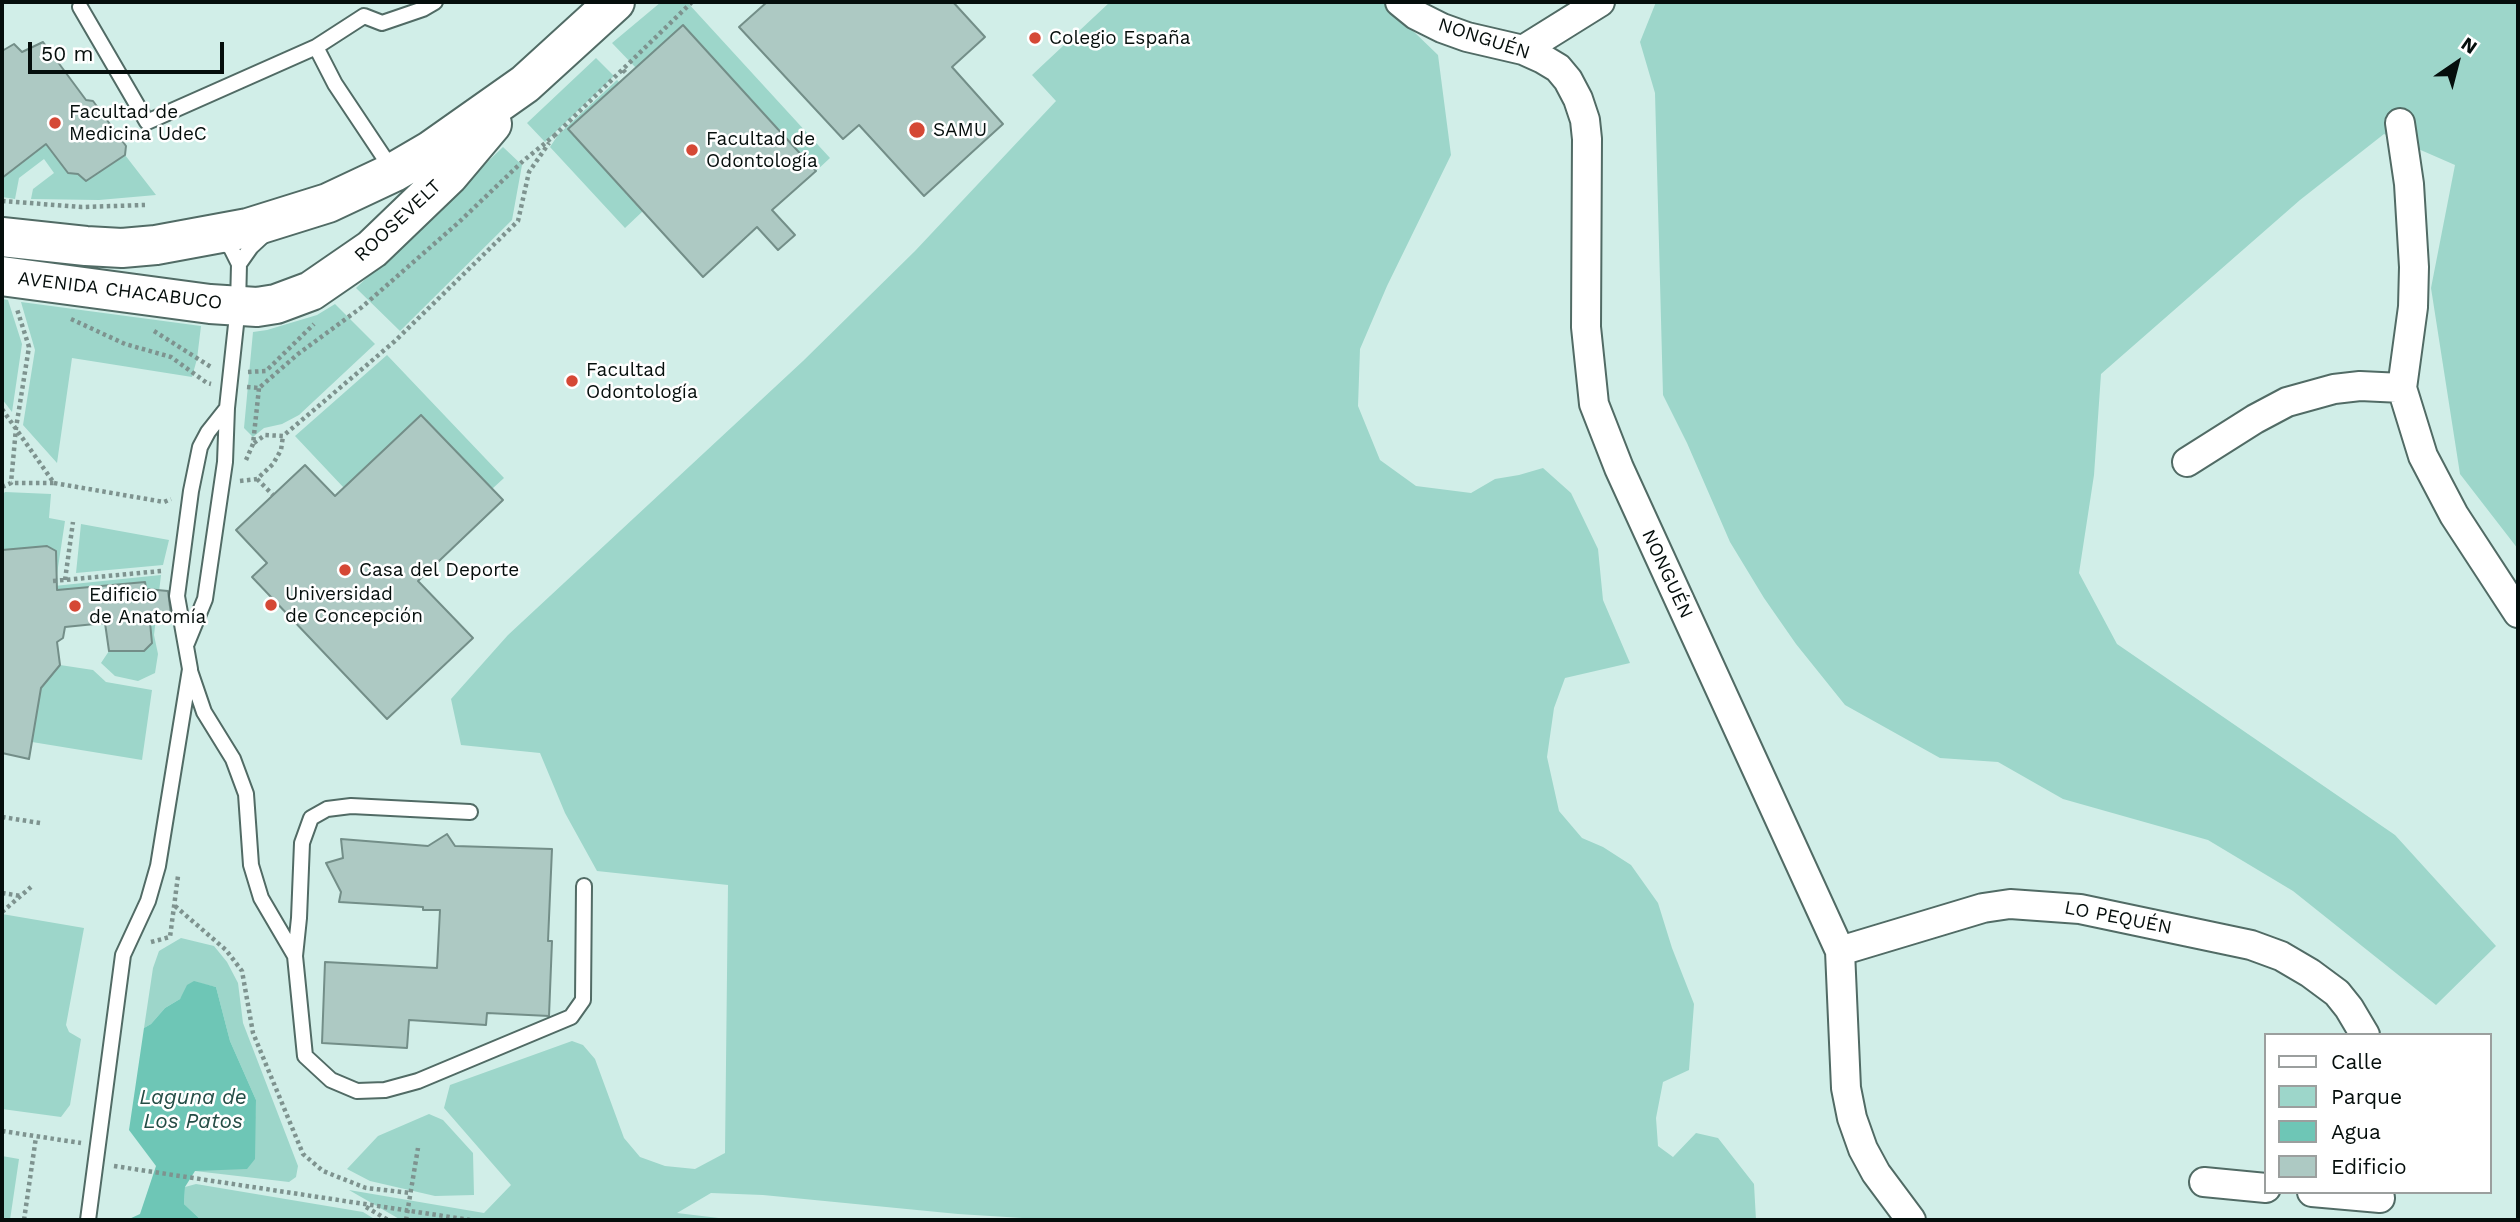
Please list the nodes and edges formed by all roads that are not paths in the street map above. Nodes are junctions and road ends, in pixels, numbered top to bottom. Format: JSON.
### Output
{"nodes":[{"id":1,"x":435,"y":2,"type":"edge"},
{"id":2,"x":615,"y":2,"type":"edge"},
{"id":3,"x":1400,"y":2,"type":"edge"},
{"id":4,"x":1600,"y":2,"type":"edge"},
{"id":5,"x":80,"y":8,"type":"dead end"},
{"id":6,"x":316,"y":47,"type":"junction"},
{"id":7,"x":1523,"y":50,"type":"junction"},
{"id":8,"x":525,"y":84,"type":"junction"},
{"id":9,"x":2400,"y":123,"type":"dead end"},
{"id":10,"x":394,"y":172,"type":"junction"},
{"id":11,"x":296,"y":214,"type":"junction"},
{"id":12,"x":215,"y":235,"type":"junction"},
{"id":13,"x":2,"y":237,"type":"edge"},
{"id":14,"x":239,"y":264,"type":"junction"},
{"id":15,"x":9,"y":292,"type":"edge"},
{"id":16,"x":238,"y":306,"type":"junction"},
{"id":17,"x":2402,"y":388,"type":"junction"},
{"id":18,"x":227,"y":408,"type":"junction"},
{"id":19,"x":2187,"y":462,"type":"dead end"},
{"id":20,"x":2518,"y":613,"type":"edge"},
{"id":21,"x":187,"y":643,"type":"junction"},
{"id":22,"x":190,"y":669,"type":"junction"},
{"id":23,"x":470,"y":812,"type":"dead end"},
{"id":24,"x":584,"y":886,"type":"dead end"},
{"id":25,"x":1840,"y":951,"type":"junction"},
{"id":26,"x":295,"y":956,"type":"junction"},
{"id":27,"x":2364,"y":1033,"type":"edge"},
{"id":28,"x":2204,"y":1182,"type":"dead end"},
{"id":29,"x":2264,"y":1188,"type":"edge"},
{"id":30,"x":2324,"y":1194,"type":"edge"},
{"id":31,"x":2382,"y":1204,"type":"edge"},
{"id":32,"x":88,"y":1220,"type":"edge"},
{"id":33,"x":1911,"y":1220,"type":"edge"}],
"edges":[{"from":1,"to":6,"type":"lane"},
{"from":2,"to":8,"type":"main road","name":"ROOSEVELT"},
{"from":3,"to":7,"type":"street","name":"NONGUÉN"},
{"from":4,"to":7,"type":"street"},
{"from":5,"to":6,"type":"lane"},
{"from":6,"to":10,"type":"lane"},
{"from":7,"to":25,"type":"street","name":"NONGUÉN"},
{"from":8,"to":10,"type":"main road","name":"ROOSEVELT"},
{"from":8,"to":16,"type":"main road","name":"ROOSEVELT"},
{"from":9,"to":17,"type":"street"},
{"from":10,"to":11,"type":"main road","name":"ROOSEVELT"},
{"from":11,"to":12,"type":"main road","name":"ROOSEVELT"},
{"from":11,"to":14,"type":"lane"},
{"from":12,"to":13,"type":"main road","name":"AVENIDA CHACABUCO"},
{"from":12,"to":14,"type":"lane"},
{"from":14,"to":16,"type":"lane"},
{"from":15,"to":16,"type":"main road","name":"AVENIDA CHACABUCO"},
{"from":16,"to":18,"type":"lane"},
{"from":17,"to":19,"type":"street"},
{"from":17,"to":20,"type":"street"},
{"from":18,"to":21,"type":"lane"},
{"from":18,"to":21,"type":"lane"},
{"from":21,"to":22,"type":"lane"},
{"from":22,"to":26,"type":"lane"},
{"from":22,"to":32,"type":"lane"},
{"from":23,"to":26,"type":"lane"},
{"from":24,"to":26,"type":"lane"},
{"from":25,"to":27,"type":"street","name":"LO PEQUÉN"},
{"from":25,"to":33,"type":"street","name":"NONGUÉN"},
{"from":28,"to":29,"type":"street"},
{"from":30,"to":31,"type":"street"}]}
